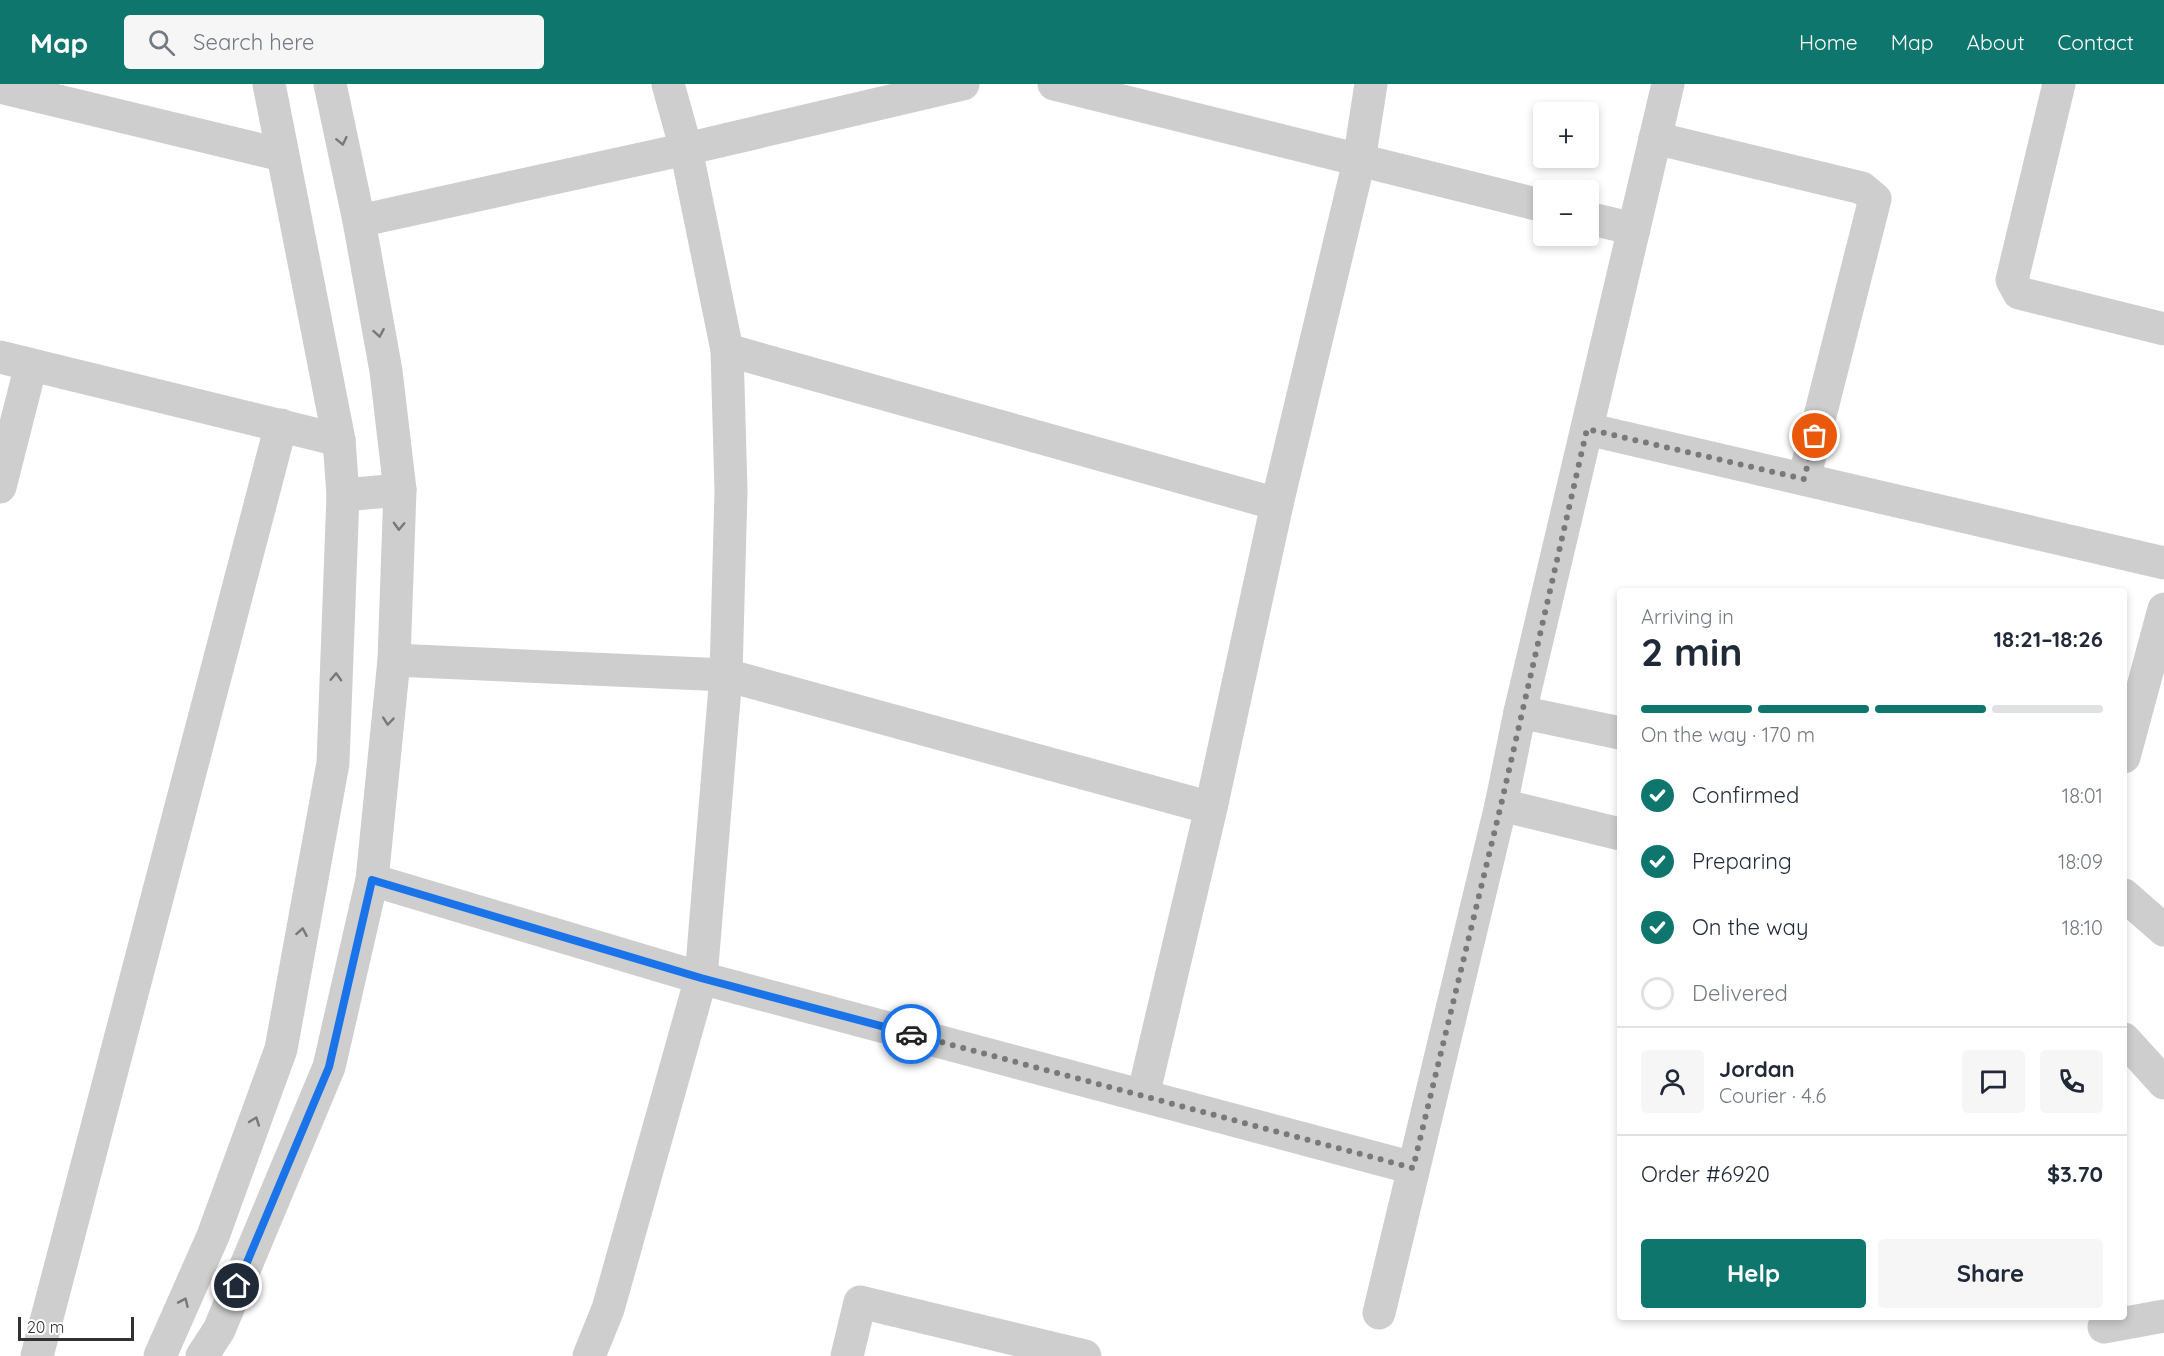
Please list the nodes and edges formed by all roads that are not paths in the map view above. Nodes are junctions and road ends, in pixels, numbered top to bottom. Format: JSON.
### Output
{"nodes":[{"id":1,"x":269,"y":84,"type":"edge"},
{"id":2,"x":330,"y":84,"type":"edge"},
{"id":3,"x":668,"y":84,"type":"edge"},
{"id":4,"x":963,"y":84,"type":"edge"},
{"id":5,"x":1054,"y":84,"type":"edge"},
{"id":6,"x":1371,"y":84,"type":"edge"},
{"id":7,"x":1668,"y":84,"type":"edge"},
{"id":8,"x":2059,"y":84,"type":"edge"},
{"id":9,"x":0,"y":87,"type":"edge"},
{"id":10,"x":1655,"y":138,"type":"junction"},
{"id":11,"x":686,"y":149,"type":"junction"},
{"id":12,"x":282,"y":155,"type":"junction"},
{"id":13,"x":1359,"y":161,"type":"junction"},
{"id":14,"x":1533,"y":203,"type":"edge"},
{"id":15,"x":359,"y":221,"type":"junction"},
{"id":16,"x":1599,"y":221,"type":"edge"},
{"id":17,"x":1634,"y":229,"type":"junction"},
{"id":18,"x":2164,"y":330,"type":"edge"},
{"id":19,"x":728,"y":350,"type":"junction"},
{"id":20,"x":0,"y":357,"type":"edge"},
{"id":21,"x":31,"y":365,"type":"junction"},
{"id":22,"x":281,"y":425,"type":"junction"},
{"id":23,"x":1587,"y":429,"type":"junction"},
{"id":24,"x":339,"y":440,"type":"junction"},
{"id":25,"x":1804,"y":479,"type":"junction"},
{"id":26,"x":0,"y":487,"type":"edge"},
{"id":27,"x":400,"y":490,"type":"junction"},
{"id":28,"x":343,"y":495,"type":"junction"},
{"id":29,"x":1277,"y":504,"type":"junction"},
{"id":30,"x":2164,"y":563,"type":"edge"},
{"id":31,"x":2164,"y":609,"type":"edge"},
{"id":32,"x":394,"y":660,"type":"junction"},
{"id":33,"x":726,"y":675,"type":"junction"},
{"id":34,"x":1520,"y":712,"type":"junction"},
{"id":35,"x":1617,"y":732,"type":"edge"},
{"id":36,"x":2127,"y":746,"type":"edge"},
{"id":37,"x":1501,"y":805,"type":"junction"},
{"id":38,"x":1211,"y":808,"type":"junction"},
{"id":39,"x":1617,"y":833,"type":"edge"},
{"id":40,"x":372,"y":880,"type":"junction"},
{"id":41,"x":2127,"y":898,"type":"edge"},
{"id":42,"x":2164,"y":930,"type":"edge"},
{"id":43,"x":701,"y":978,"type":"junction"},
{"id":44,"x":2127,"y":1042,"type":"edge"},
{"id":45,"x":2164,"y":1083,"type":"edge"},
{"id":46,"x":1143,"y":1096,"type":"junction"},
{"id":47,"x":1413,"y":1168,"type":"junction"},
{"id":48,"x":1379,"y":1313,"type":"dead end"},
{"id":49,"x":2164,"y":1316,"type":"edge"},
{"id":50,"x":2104,"y":1327,"type":"dead end"},
{"id":51,"x":1076,"y":1355,"type":"edge"},
{"id":52,"x":37,"y":1356,"type":"edge"},
{"id":53,"x":160,"y":1356,"type":"edge"},
{"id":54,"x":202,"y":1356,"type":"edge"},
{"id":55,"x":589,"y":1356,"type":"edge"},
{"id":56,"x":847,"y":1356,"type":"edge"}],
"edges":[{"from":1,"to":12,"type":"street"},
{"from":2,"to":15,"type":"street","one_way":true},
{"from":3,"to":11,"type":"street"},
{"from":4,"to":11,"type":"street"},
{"from":5,"to":13,"type":"street"},
{"from":6,"to":13,"type":"street"},
{"from":7,"to":10,"type":"street"},
{"from":8,"to":18,"type":"street"},
{"from":9,"to":12,"type":"street"},
{"from":10,"to":17,"type":"street"},
{"from":10,"to":25,"type":"street"},
{"from":11,"to":15,"type":"street"},
{"from":11,"to":19,"type":"street"},
{"from":12,"to":24,"type":"street"},
{"from":13,"to":14,"type":"street"},
{"from":13,"to":29,"type":"street"},
{"from":15,"to":27,"type":"street","one_way":true},
{"from":16,"to":17,"type":"street"},
{"from":17,"to":23,"type":"street"},
{"from":19,"to":29,"type":"street"},
{"from":19,"to":33,"type":"street"},
{"from":20,"to":21,"type":"street"},
{"from":21,"to":22,"type":"street"},
{"from":21,"to":26,"type":"street"},
{"from":22,"to":24,"type":"street"},
{"from":22,"to":52,"type":"street"},
{"from":23,"to":25,"type":"street"},
{"from":23,"to":34,"type":"street"},
{"from":24,"to":28,"type":"street"},
{"from":25,"to":30,"type":"street"},
{"from":27,"to":28,"type":"street"},
{"from":27,"to":32,"type":"street","one_way":true},
{"from":53,"to":28,"type":"street","one_way":true},
{"from":29,"to":38,"type":"street"},
{"from":31,"to":36,"type":"street"},
{"from":32,"to":33,"type":"street"},
{"from":32,"to":40,"type":"street","one_way":true},
{"from":33,"to":38,"type":"street"},
{"from":33,"to":43,"type":"street"},
{"from":34,"to":35,"type":"street"},
{"from":34,"to":37,"type":"street"},
{"from":37,"to":39,"type":"street"},
{"from":37,"to":47,"type":"street"},
{"from":38,"to":46,"type":"street"},
{"from":40,"to":43,"type":"street"},
{"from":40,"to":54,"type":"street"},
{"from":41,"to":42,"type":"street"},
{"from":43,"to":46,"type":"street"},
{"from":43,"to":55,"type":"street"},
{"from":44,"to":45,"type":"street"},
{"from":46,"to":47,"type":"street"},
{"from":47,"to":48,"type":"street"},
{"from":49,"to":50,"type":"street"},
{"from":51,"to":56,"type":"street"}]}
